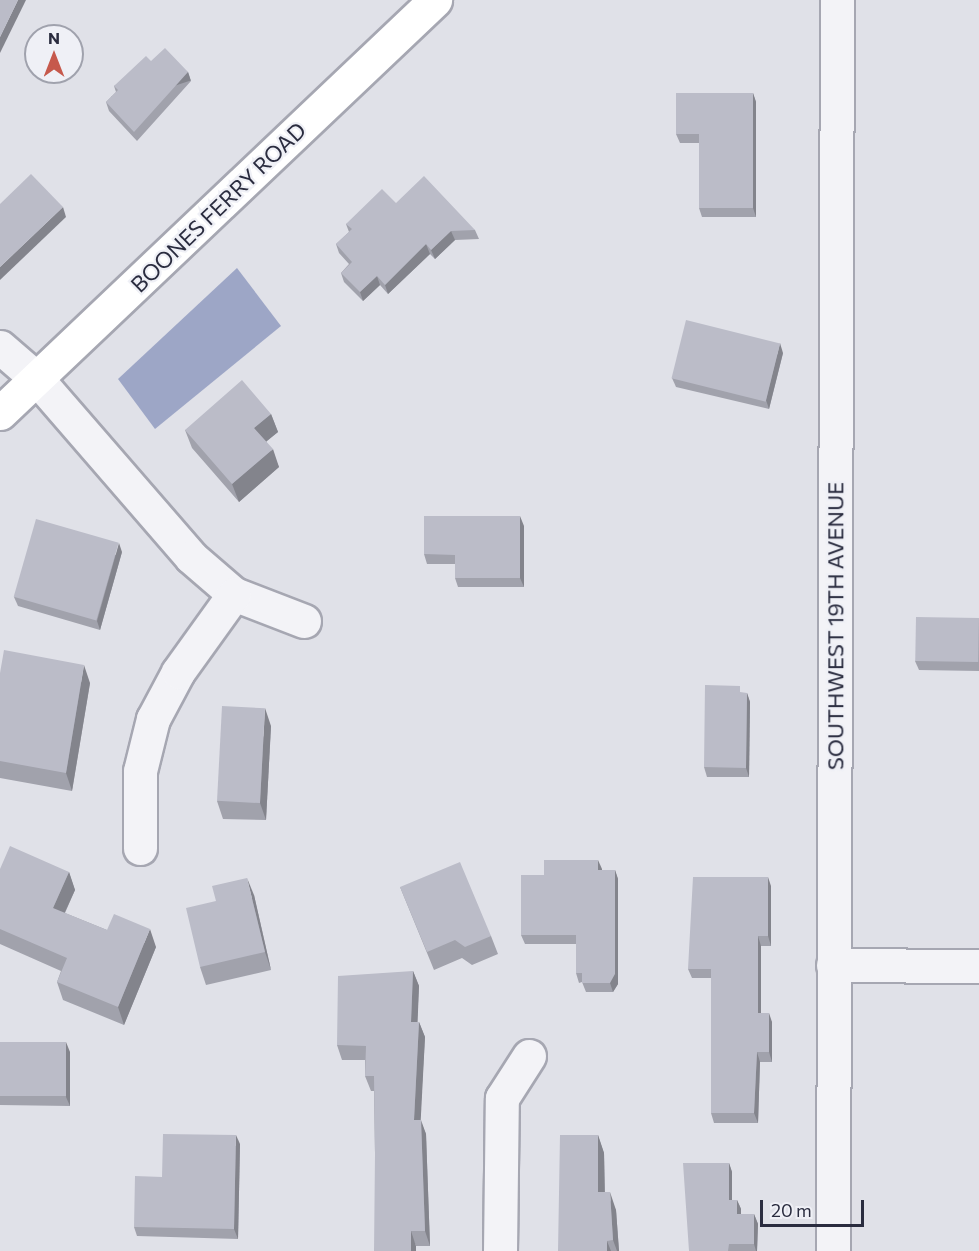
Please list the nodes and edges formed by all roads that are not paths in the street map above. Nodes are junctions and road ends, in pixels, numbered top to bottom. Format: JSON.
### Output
{"nodes":[{"id":1,"x":435,"y":0,"type":"edge"},
{"id":2,"x":837,"y":0,"type":"edge"},
{"id":3,"x":0,"y":346,"type":"edge"},
{"id":4,"x":37,"y":379,"type":"junction"},
{"id":5,"x":0,"y":413,"type":"edge"},
{"id":6,"x":234,"y":594,"type":"junction"},
{"id":7,"x":304,"y":621,"type":"dead end"},
{"id":8,"x":140,"y":848,"type":"dead end"},
{"id":9,"x":834,"y":965,"type":"junction"},
{"id":10,"x":979,"y":966,"type":"edge"},
{"id":11,"x":529,"y":1056,"type":"dead end"},
{"id":12,"x":500,"y":1251,"type":"edge"},
{"id":13,"x":833,"y":1251,"type":"edge"}],
"edges":[{"from":1,"to":4,"type":"main road","name":"BOONES FERRY ROAD"},
{"from":2,"to":9,"type":"street","name":"SOUTHWEST 19TH AVENUE"},
{"from":3,"to":4,"type":"street"},
{"from":4,"to":5,"type":"main road","name":"BOONES FERRY ROAD"},
{"from":4,"to":6,"type":"street"},
{"from":6,"to":7,"type":"street"},
{"from":6,"to":8,"type":"street"},
{"from":9,"to":10,"type":"street"},
{"from":9,"to":13,"type":"street","name":"SOUTHWEST 19TH AVENUE"},
{"from":11,"to":12,"type":"street"}]}
